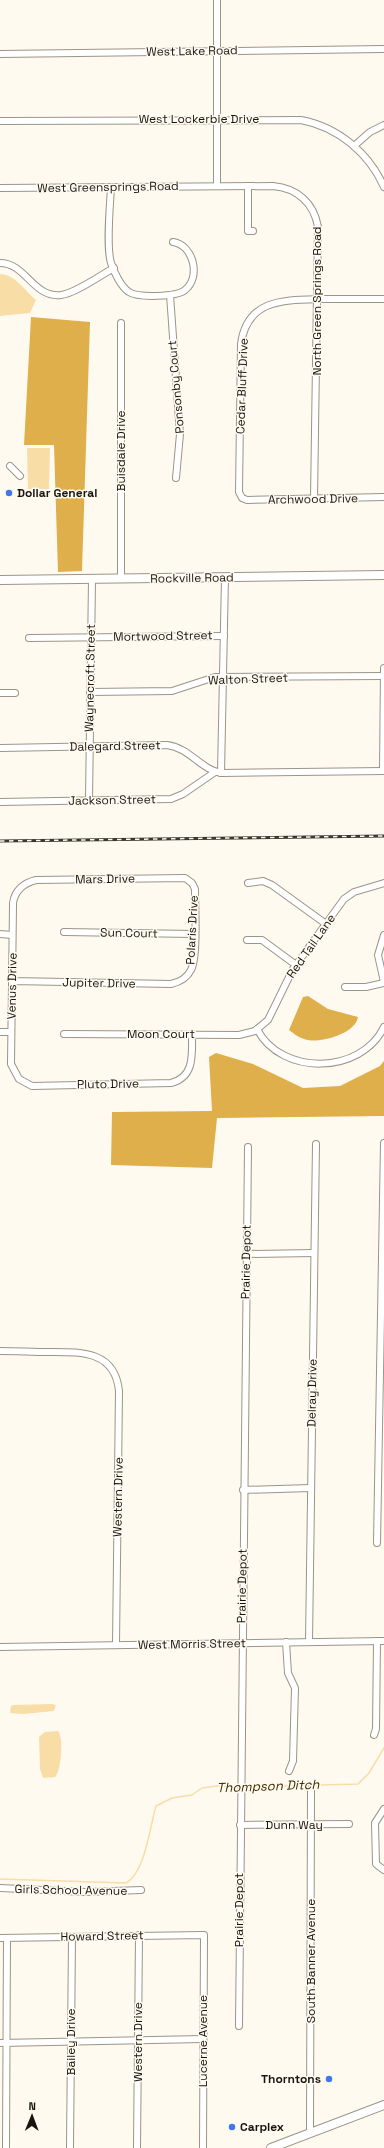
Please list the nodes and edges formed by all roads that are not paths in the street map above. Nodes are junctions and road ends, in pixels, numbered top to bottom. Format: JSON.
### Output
{"nodes":[{"id":1,"x":216,"y":0,"type":"edge"},
{"id":2,"x":384,"y":48,"type":"edge"},
{"id":3,"x":217,"y":50,"type":"junction"},
{"id":4,"x":0,"y":54,"type":"edge"},
{"id":5,"x":217,"y":119,"type":"junction"},
{"id":6,"x":0,"y":121,"type":"edge"},
{"id":7,"x":384,"y":124,"type":"edge"},
{"id":8,"x":354,"y":146,"type":"junction"},
{"id":9,"x":217,"y":186,"type":"junction"},
{"id":10,"x":248,"y":186,"type":"junction"},
{"id":11,"x":111,"y":187,"type":"junction"},
{"id":12,"x":384,"y":187,"type":"edge"},
{"id":13,"x":0,"y":188,"type":"edge"},
{"id":14,"x":253,"y":231,"type":"dead end"},
{"id":15,"x":173,"y":242,"type":"dead end"},
{"id":16,"x":0,"y":263,"type":"edge"},
{"id":17,"x":114,"y":268,"type":"junction"},
{"id":18,"x":170,"y":295,"type":"junction"},
{"id":19,"x":317,"y":299,"type":"junction"},
{"id":20,"x":384,"y":299,"type":"edge"},
{"id":21,"x":121,"y":323,"type":"dead end"},
{"id":22,"x":10,"y":466,"type":"dead end"},
{"id":23,"x":20,"y":476,"type":"dead end"},
{"id":24,"x":176,"y":478,"type":"dead end"},
{"id":25,"x":384,"y":497,"type":"edge"},
{"id":26,"x":242,"y":498,"type":"joint"},
{"id":27,"x":314,"y":499,"type":"junction"},
{"id":28,"x":384,"y":575,"type":"edge"},
{"id":29,"x":225,"y":577,"type":"junction"},
{"id":30,"x":92,"y":579,"type":"junction"},
{"id":31,"x":121,"y":579,"type":"junction"},
{"id":32,"x":0,"y":580,"type":"edge"},
{"id":33,"x":224,"y":636,"type":"junction"},
{"id":34,"x":91,"y":637,"type":"junction"},
{"id":35,"x":29,"y":638,"type":"dead end"},
{"id":36,"x":384,"y":668,"type":"edge"},
{"id":37,"x":384,"y":676,"type":"edge"},
{"id":38,"x":223,"y":677,"type":"junction"},
{"id":39,"x":90,"y":692,"type":"junction"},
{"id":40,"x":0,"y":693,"type":"edge"},
{"id":41,"x":15,"y":693,"type":"dead end"},
{"id":42,"x":89,"y":747,"type":"junction"},
{"id":43,"x":0,"y":748,"type":"edge"},
{"id":44,"x":383,"y":771,"type":"edge"},
{"id":45,"x":218,"y":773,"type":"junction"},
{"id":46,"x":88,"y":801,"type":"junction"},
{"id":47,"x":0,"y":802,"type":"edge"},
{"id":48,"x":191,"y":881,"type":"joint"},
{"id":49,"x":248,"y":883,"type":"dead end"},
{"id":50,"x":384,"y":883,"type":"edge"},
{"id":51,"x":20,"y":888,"type":"joint"},
{"id":52,"x":326,"y":924,"type":"junction"},
{"id":53,"x":64,"y":932,"type":"dead end"},
{"id":54,"x":0,"y":934,"type":"edge"},
{"id":55,"x":12,"y":934,"type":"junction"},
{"id":56,"x":194,"y":934,"type":"junction"},
{"id":57,"x":384,"y":936,"type":"edge"},
{"id":58,"x":247,"y":940,"type":"dead end"},
{"id":59,"x":296,"y":965,"type":"junction"},
{"id":60,"x":185,"y":978,"type":"joint"},
{"id":61,"x":12,"y":981,"type":"junction"},
{"id":62,"x":384,"y":982,"type":"edge"},
{"id":63,"x":345,"y":986,"type":"dead end"},
{"id":64,"x":384,"y":1027,"type":"edge"},
{"id":65,"x":257,"y":1029,"type":"junction"},
{"id":66,"x":0,"y":1032,"type":"edge"},
{"id":67,"x":11,"y":1032,"type":"junction"},
{"id":68,"x":64,"y":1034,"type":"dead end"},
{"id":69,"x":192,"y":1034,"type":"junction"},
{"id":70,"x":25,"y":1083,"type":"joint"},
{"id":71,"x":383,"y":1143,"type":"edge"},
{"id":72,"x":316,"y":1144,"type":"dead end"},
{"id":73,"x":248,"y":1147,"type":"dead end"},
{"id":74,"x":314,"y":1253,"type":"junction"},
{"id":75,"x":246,"y":1254,"type":"junction"},
{"id":76,"x":0,"y":1351,"type":"edge"},
{"id":77,"x":381,"y":1436,"type":"edge"},
{"id":78,"x":311,"y":1488,"type":"junction"},
{"id":79,"x":243,"y":1490,"type":"junction"},
{"id":80,"x":377,"y":1543,"type":"dead end"},
{"id":81,"x":377,"y":1641,"type":"junction"},
{"id":82,"x":384,"y":1641,"type":"edge"},
{"id":83,"x":286,"y":1642,"type":"junction"},
{"id":84,"x":310,"y":1642,"type":"junction"},
{"id":85,"x":241,"y":1643,"type":"junction"},
{"id":86,"x":116,"y":1645,"type":"junction"},
{"id":87,"x":0,"y":1647,"type":"edge"},
{"id":88,"x":381,"y":1683,"type":"edge"},
{"id":89,"x":374,"y":1735,"type":"dead end"},
{"id":90,"x":290,"y":1772,"type":"dead end"},
{"id":91,"x":311,"y":1789,"type":"dead end"},
{"id":92,"x":384,"y":1809,"type":"edge"},
{"id":93,"x":349,"y":1824,"type":"dead end"},
{"id":94,"x":240,"y":1825,"type":"junction"},
{"id":95,"x":311,"y":1825,"type":"junction"},
{"id":96,"x":384,"y":1870,"type":"edge"},
{"id":97,"x":0,"y":1888,"type":"edge"},
{"id":98,"x":141,"y":1890,"type":"dead end"},
{"id":99,"x":204,"y":1935,"type":"joint"},
{"id":100,"x":139,"y":1936,"type":"junction"},
{"id":101,"x":72,"y":1937,"type":"junction"},
{"id":102,"x":0,"y":1938,"type":"edge"},
{"id":103,"x":7,"y":1938,"type":"junction"},
{"id":104,"x":239,"y":2026,"type":"dead end"},
{"id":105,"x":203,"y":2039,"type":"junction"},
{"id":106,"x":138,"y":2040,"type":"junction"},
{"id":107,"x":71,"y":2041,"type":"junction"},
{"id":108,"x":3,"y":2042,"type":"edge"},
{"id":109,"x":384,"y":2105,"type":"edge"},
{"id":110,"x":310,"y":2133,"type":"junction"},
{"id":111,"x":289,"y":2145,"type":"edge"},
{"id":112,"x":6,"y":2148,"type":"edge"},
{"id":113,"x":70,"y":2148,"type":"edge"},
{"id":114,"x":137,"y":2148,"type":"edge"},
{"id":115,"x":203,"y":2148,"type":"edge"},
{"id":116,"x":271,"y":2148,"type":"edge"}],
"edges":[{"from":1,"to":3,"type":"street"},
{"from":2,"to":3,"type":"street","name":"West Lake Road"},
{"from":3,"to":4,"type":"street","name":"West Lake Road"},
{"from":3,"to":5,"type":"street"},
{"from":5,"to":6,"type":"street","name":"West Lockerbie Drive"},
{"from":5,"to":8,"type":"street","name":"West Lockerbie Drive"},
{"from":5,"to":9,"type":"street"},
{"from":7,"to":8,"type":"street"},
{"from":8,"to":12,"type":"street","name":"West Lockerbie Drive"},
{"from":9,"to":10,"type":"street","name":"North Green Springs Road"},
{"from":9,"to":11,"type":"street","name":"West Greensprings Road"},
{"from":10,"to":14,"type":"street"},
{"from":10,"to":19,"type":"street","name":"North Green Springs Road"},
{"from":11,"to":13,"type":"street","name":"West Greensprings Road"},
{"from":11,"to":17,"type":"street"},
{"from":15,"to":18,"type":"street"},
{"from":16,"to":17,"type":"street"},
{"from":17,"to":18,"type":"street"},
{"from":18,"to":24,"type":"street","name":"Ponsonby Court"},
{"from":19,"to":20,"type":"street","name":"Cedar Bluff Drive"},
{"from":19,"to":26,"type":"street","name":"Cedar Bluff Drive"},
{"from":19,"to":27,"type":"street","name":"North Green Springs Road"},
{"from":21,"to":31,"type":"street","name":"Buisdale Drive"},
{"from":22,"to":23,"type":"street"},
{"from":25,"to":27,"type":"street","name":"Archwood Drive"},
{"from":26,"to":27,"type":"street","name":"Archwood Drive"},
{"from":28,"to":29,"type":"main road","name":"Rockville Road"},
{"from":29,"to":31,"type":"main road","name":"Rockville Road"},
{"from":29,"to":33,"type":"street"},
{"from":30,"to":31,"type":"main road","name":"Rockville Road"},
{"from":30,"to":32,"type":"main road","name":"Rockville Road"},
{"from":30,"to":34,"type":"street","name":"Waynecroft Street"},
{"from":33,"to":34,"type":"street","name":"Mortwood Street"},
{"from":33,"to":38,"type":"street"},
{"from":34,"to":35,"type":"street","name":"Mortwood Street"},
{"from":34,"to":39,"type":"street","name":"Waynecroft Street"},
{"from":36,"to":37,"type":"street"},
{"from":37,"to":38,"type":"street","name":"Walton Street"},
{"from":37,"to":44,"type":"street"},
{"from":38,"to":39,"type":"street","name":"Walton Street"},
{"from":38,"to":45,"type":"street"},
{"from":39,"to":42,"type":"street","name":"Waynecroft Street"},
{"from":40,"to":41,"type":"street"},
{"from":42,"to":43,"type":"street","name":"Dalegard Street"},
{"from":42,"to":45,"type":"street","name":"Dalegard Street"},
{"from":42,"to":46,"type":"street","name":"Waynecroft Street"},
{"from":44,"to":45,"type":"street"},
{"from":45,"to":46,"type":"street","name":"Jackson Street"},
{"from":46,"to":47,"type":"street","name":"Jackson Street"},
{"from":48,"to":51,"type":"street","name":"Mars Drive"},
{"from":48,"to":56,"type":"street","name":"Polaris Drive"},
{"from":49,"to":52,"type":"street"},
{"from":50,"to":52,"type":"street","name":"Red Tail Lane"},
{"from":51,"to":55,"type":"street","name":"Venus Drive"},
{"from":52,"to":59,"type":"street","name":"Red Tail Lane"},
{"from":53,"to":56,"type":"street","name":"Sun Court"},
{"from":54,"to":55,"type":"street"},
{"from":55,"to":61,"type":"street","name":"Venus Drive"},
{"from":56,"to":60,"type":"street","name":"Polaris Drive"},
{"from":57,"to":62,"type":"street"},
{"from":58,"to":59,"type":"street"},
{"from":59,"to":65,"type":"street","name":"Red Tail Lane"},
{"from":60,"to":61,"type":"street","name":"Jupiter Drive"},
{"from":61,"to":67,"type":"street","name":"Venus Drive"},
{"from":62,"to":63,"type":"street"},
{"from":64,"to":65,"type":"street"},
{"from":65,"to":69,"type":"street","name":"Moon Court"},
{"from":66,"to":67,"type":"street"},
{"from":67,"to":70,"type":"street","name":"Venus Drive"},
{"from":68,"to":69,"type":"street","name":"Moon Court"},
{"from":69,"to":70,"type":"street","name":"Pluto Drive"},
{"from":71,"to":77,"type":"street"},
{"from":72,"to":74,"type":"street","name":"Delray Drive"},
{"from":73,"to":75,"type":"street","name":"Prairie Depot"},
{"from":74,"to":75,"type":"street"},
{"from":74,"to":78,"type":"street","name":"Delray Drive"},
{"from":75,"to":79,"type":"street","name":"Prairie Depot"},
{"from":76,"to":86,"type":"street","name":"Western Drive"},
{"from":77,"to":80,"type":"street"},
{"from":78,"to":79,"type":"street"},
{"from":78,"to":84,"type":"street","name":"Delray Drive"},
{"from":79,"to":85,"type":"street","name":"Prairie Depot"},
{"from":81,"to":82,"type":"street","name":"West Morris Street"},
{"from":81,"to":84,"type":"street","name":"West Morris Street"},
{"from":81,"to":88,"type":"street"},
{"from":83,"to":84,"type":"street","name":"West Morris Street"},
{"from":83,"to":85,"type":"street","name":"West Morris Street"},
{"from":83,"to":90,"type":"street"},
{"from":85,"to":86,"type":"street","name":"West Morris Street"},
{"from":85,"to":94,"type":"street","name":"Prairie Depot"},
{"from":86,"to":87,"type":"street","name":"West Morris Street"},
{"from":88,"to":89,"type":"street"},
{"from":91,"to":95,"type":"street","name":"South Banner Avenue"},
{"from":92,"to":96,"type":"street"},
{"from":93,"to":95,"type":"street","name":"Dunn Way"},
{"from":94,"to":95,"type":"street","name":"Dunn Way"},
{"from":94,"to":104,"type":"street","name":"Prairie Depot"},
{"from":95,"to":110,"type":"street","name":"South Banner Avenue"},
{"from":97,"to":98,"type":"street","name":"Girls School Avenue"},
{"from":99,"to":100,"type":"street","name":"Howard Street"},
{"from":99,"to":105,"type":"street","name":"Lucerne Avenue"},
{"from":100,"to":101,"type":"street","name":"Howard Street"},
{"from":100,"to":106,"type":"street","name":"Western Drive"},
{"from":101,"to":103,"type":"street","name":"Howard Street"},
{"from":101,"to":107,"type":"street","name":"Bailey Drive"},
{"from":102,"to":103,"type":"street","name":"Howard Street"},
{"from":103,"to":108,"type":"street"},
{"from":105,"to":106,"type":"street"},
{"from":105,"to":115,"type":"street","name":"Lucerne Avenue"},
{"from":106,"to":107,"type":"street"},
{"from":106,"to":114,"type":"street","name":"Western Drive"},
{"from":107,"to":108,"type":"street"},
{"from":107,"to":113,"type":"street","name":"Bailey Drive"},
{"from":108,"to":112,"type":"street"},
{"from":109,"to":110,"type":"main road"},
{"from":110,"to":111,"type":"main road"},
{"from":111,"to":116,"type":"main road"}]}
